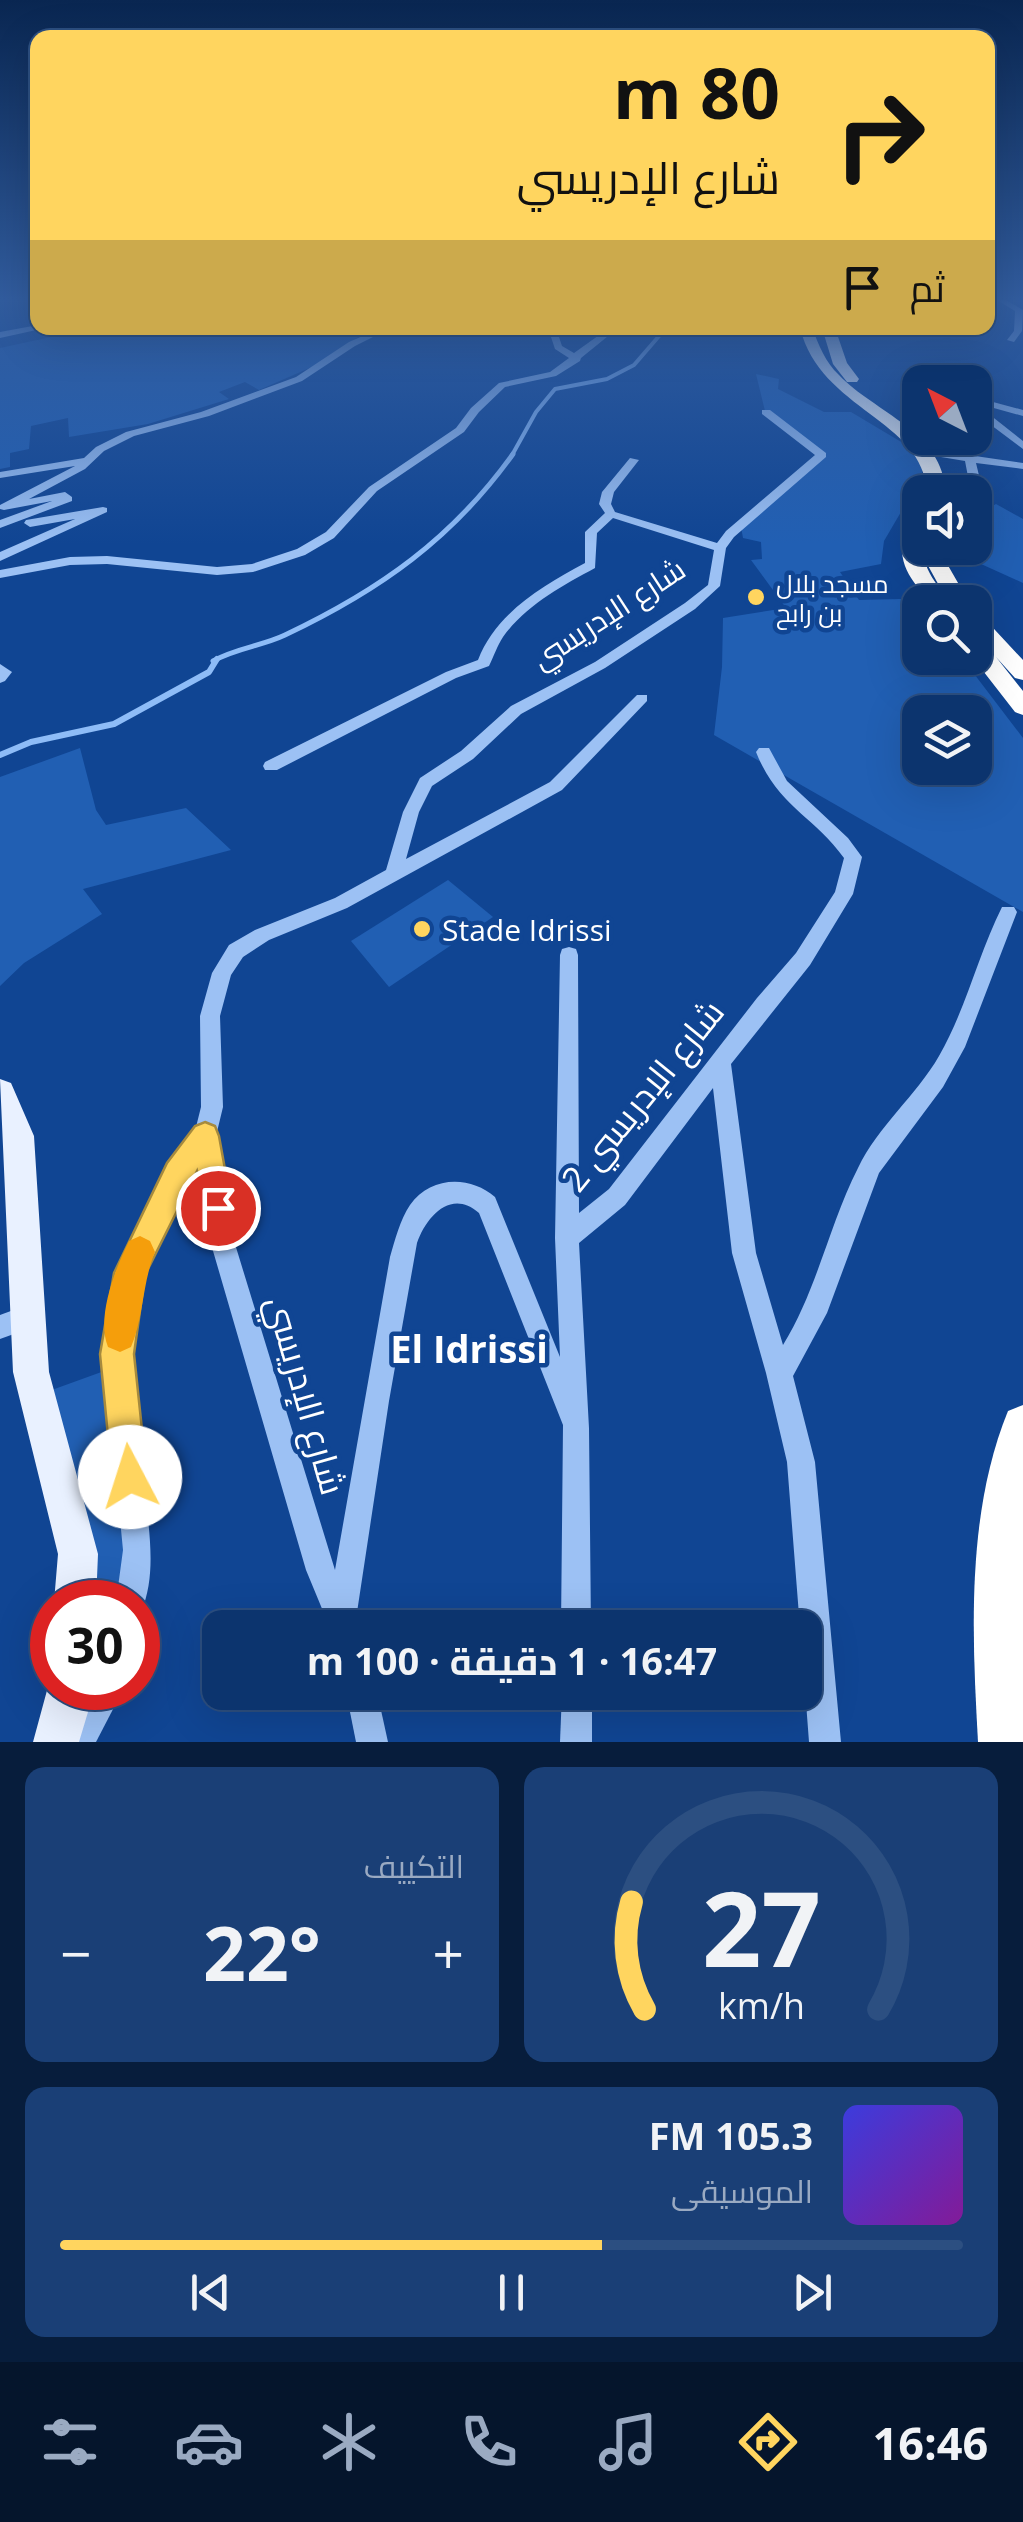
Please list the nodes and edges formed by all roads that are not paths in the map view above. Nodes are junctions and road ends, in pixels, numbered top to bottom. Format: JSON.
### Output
{"nodes":[{"id":1,"x":293,"y":381,"type":"edge"},
{"id":2,"x":522,"y":381,"type":"edge"},
{"id":3,"x":836,"y":381,"type":"edge"},
{"id":4,"x":856,"y":381,"type":"edge"},
{"id":5,"x":992,"y":405,"type":"edge"},
{"id":6,"x":766,"y":412,"type":"dead end"},
{"id":7,"x":1023,"y":413,"type":"edge"},
{"id":8,"x":902,"y":418,"type":"edge"},
{"id":9,"x":992,"y":421,"type":"edge"},
{"id":10,"x":1023,"y":446,"type":"edge"},
{"id":11,"x":945,"y":455,"type":"edge"},
{"id":12,"x":969,"y":455,"type":"joint"},
{"id":13,"x":634,"y":460,"type":"dead end"},
{"id":14,"x":86,"y":461,"type":"junction"},
{"id":15,"x":1023,"y":466,"type":"edge"},
{"id":16,"x":0,"y":475,"type":"edge"},
{"id":17,"x":935,"y":475,"type":"edge"},
{"id":18,"x":951,"y":475,"type":"edge"},
{"id":19,"x":973,"y":475,"type":"edge"},
{"id":20,"x":610,"y":514,"type":"junction"},
{"id":21,"x":0,"y":526,"type":"edge"},
{"id":22,"x":720,"y":548,"type":"junction"},
{"id":23,"x":0,"y":557,"type":"edge"},
{"id":24,"x":0,"y":571,"type":"edge"},
{"id":25,"x":992,"y":639,"type":"edge"},
{"id":26,"x":992,"y":667,"type":"edge"},
{"id":27,"x":0,"y":669,"type":"edge"},
{"id":28,"x":1023,"y":673,"type":"edge"},
{"id":29,"x":0,"y":678,"type":"edge"},
{"id":30,"x":642,"y":698,"type":"dead end"},
{"id":31,"x":1023,"y":706,"type":"edge"},
{"id":32,"x":764,"y":752,"type":"dead end"},
{"id":33,"x":272,"y":766,"type":"dead end"},
{"id":34,"x":393,"y":875,"type":"junction"},
{"id":35,"x":1008,"y":912,"type":"dead end"},
{"id":36,"x":569,"y":955,"type":"dead end"},
{"id":37,"x":720,"y":1062,"type":"junction"},
{"id":38,"x":0,"y":1093,"type":"edge"},
{"id":39,"x":205,"y":1136,"type":"junction"},
{"id":40,"x":567,"y":1238,"type":"junction"},
{"id":41,"x":14,"y":1322,"type":"edge"},
{"id":42,"x":779,"y":1373,"type":"junction"},
{"id":43,"x":1023,"y":1426,"type":"edge"},
{"id":44,"x":576,"y":1428,"type":"junction"},
{"id":45,"x":76,"y":1580,"type":"edge"},
{"id":46,"x":134,"y":1580,"type":"edge"},
{"id":47,"x":338,"y":1610,"type":"edge"},
{"id":48,"x":346,"y":1610,"type":"edge"},
{"id":49,"x":576,"y":1610,"type":"edge"},
{"id":50,"x":66,"y":1710,"type":"edge"},
{"id":51,"x":97,"y":1710,"type":"edge"},
{"id":52,"x":365,"y":1710,"type":"edge"},
{"id":53,"x":576,"y":1710,"type":"edge"},
{"id":54,"x":56,"y":1742,"type":"edge"},
{"id":55,"x":79,"y":1742,"type":"edge"},
{"id":56,"x":372,"y":1742,"type":"edge"},
{"id":57,"x":576,"y":1742,"type":"edge"},
{"id":58,"x":825,"y":1742,"type":"edge"},
{"id":59,"x":1003,"y":1742,"type":"edge"}],
"edges":[{"from":1,"to":14,"type":"street"},
{"from":2,"to":24,"type":"street"},
{"from":3,"to":17,"type":"highway"},
{"from":4,"to":8,"type":"highway"},
{"from":5,"to":7,"type":"street"},
{"from":6,"to":22,"type":"street"},
{"from":9,"to":10,"type":"street"},
{"from":11,"to":18,"type":"highway"},
{"from":12,"to":15,"type":"street"},
{"from":12,"to":19,"type":"street"},
{"from":13,"to":20,"type":"street"},
{"from":14,"to":16,"type":"street"},
{"from":14,"to":21,"type":"street"},
{"from":20,"to":22,"type":"street","name":"شارع الإدريسي"},
{"from":20,"to":33,"type":"street","name":"شارع الإدريسي"},
{"from":21,"to":23,"type":"street"},
{"from":22,"to":34,"type":"street","name":"شارع الإدريسي"},
{"from":25,"to":28,"type":"highway"},
{"from":26,"to":31,"type":"highway"},
{"from":27,"to":29,"type":"street"},
{"from":30,"to":34,"type":"street","name":"شارع الإدريسي"},
{"from":32,"to":37,"type":"street","name":"شارع الإدريسي 2"},
{"from":34,"to":39,"type":"street","name":"شارع الإدريسي"},
{"from":35,"to":42,"type":"street"},
{"from":36,"to":40,"type":"street"},
{"from":37,"to":40,"type":"street","name":"شارع الإدريسي 2"},
{"from":37,"to":42,"type":"street"},
{"from":38,"to":41,"type":"main road"},
{"from":39,"to":46,"type":"street"},
{"from":39,"to":47,"type":"street","name":"شارع الإدريسي"},
{"from":40,"to":44,"type":"street","name":"شارع الإدريسي 2"},
{"from":41,"to":45,"type":"main road"},
{"from":42,"to":58,"type":"street"},
{"from":43,"to":59,"type":"highway"},
{"from":44,"to":48,"type":"street","name":"شارع الإدريسي"},
{"from":44,"to":49,"type":"street","name":"شارع الإدريسي 2"},
{"from":50,"to":54,"type":"main road"},
{"from":51,"to":55,"type":"street"},
{"from":52,"to":56,"type":"street"},
{"from":53,"to":57,"type":"street"}]}
